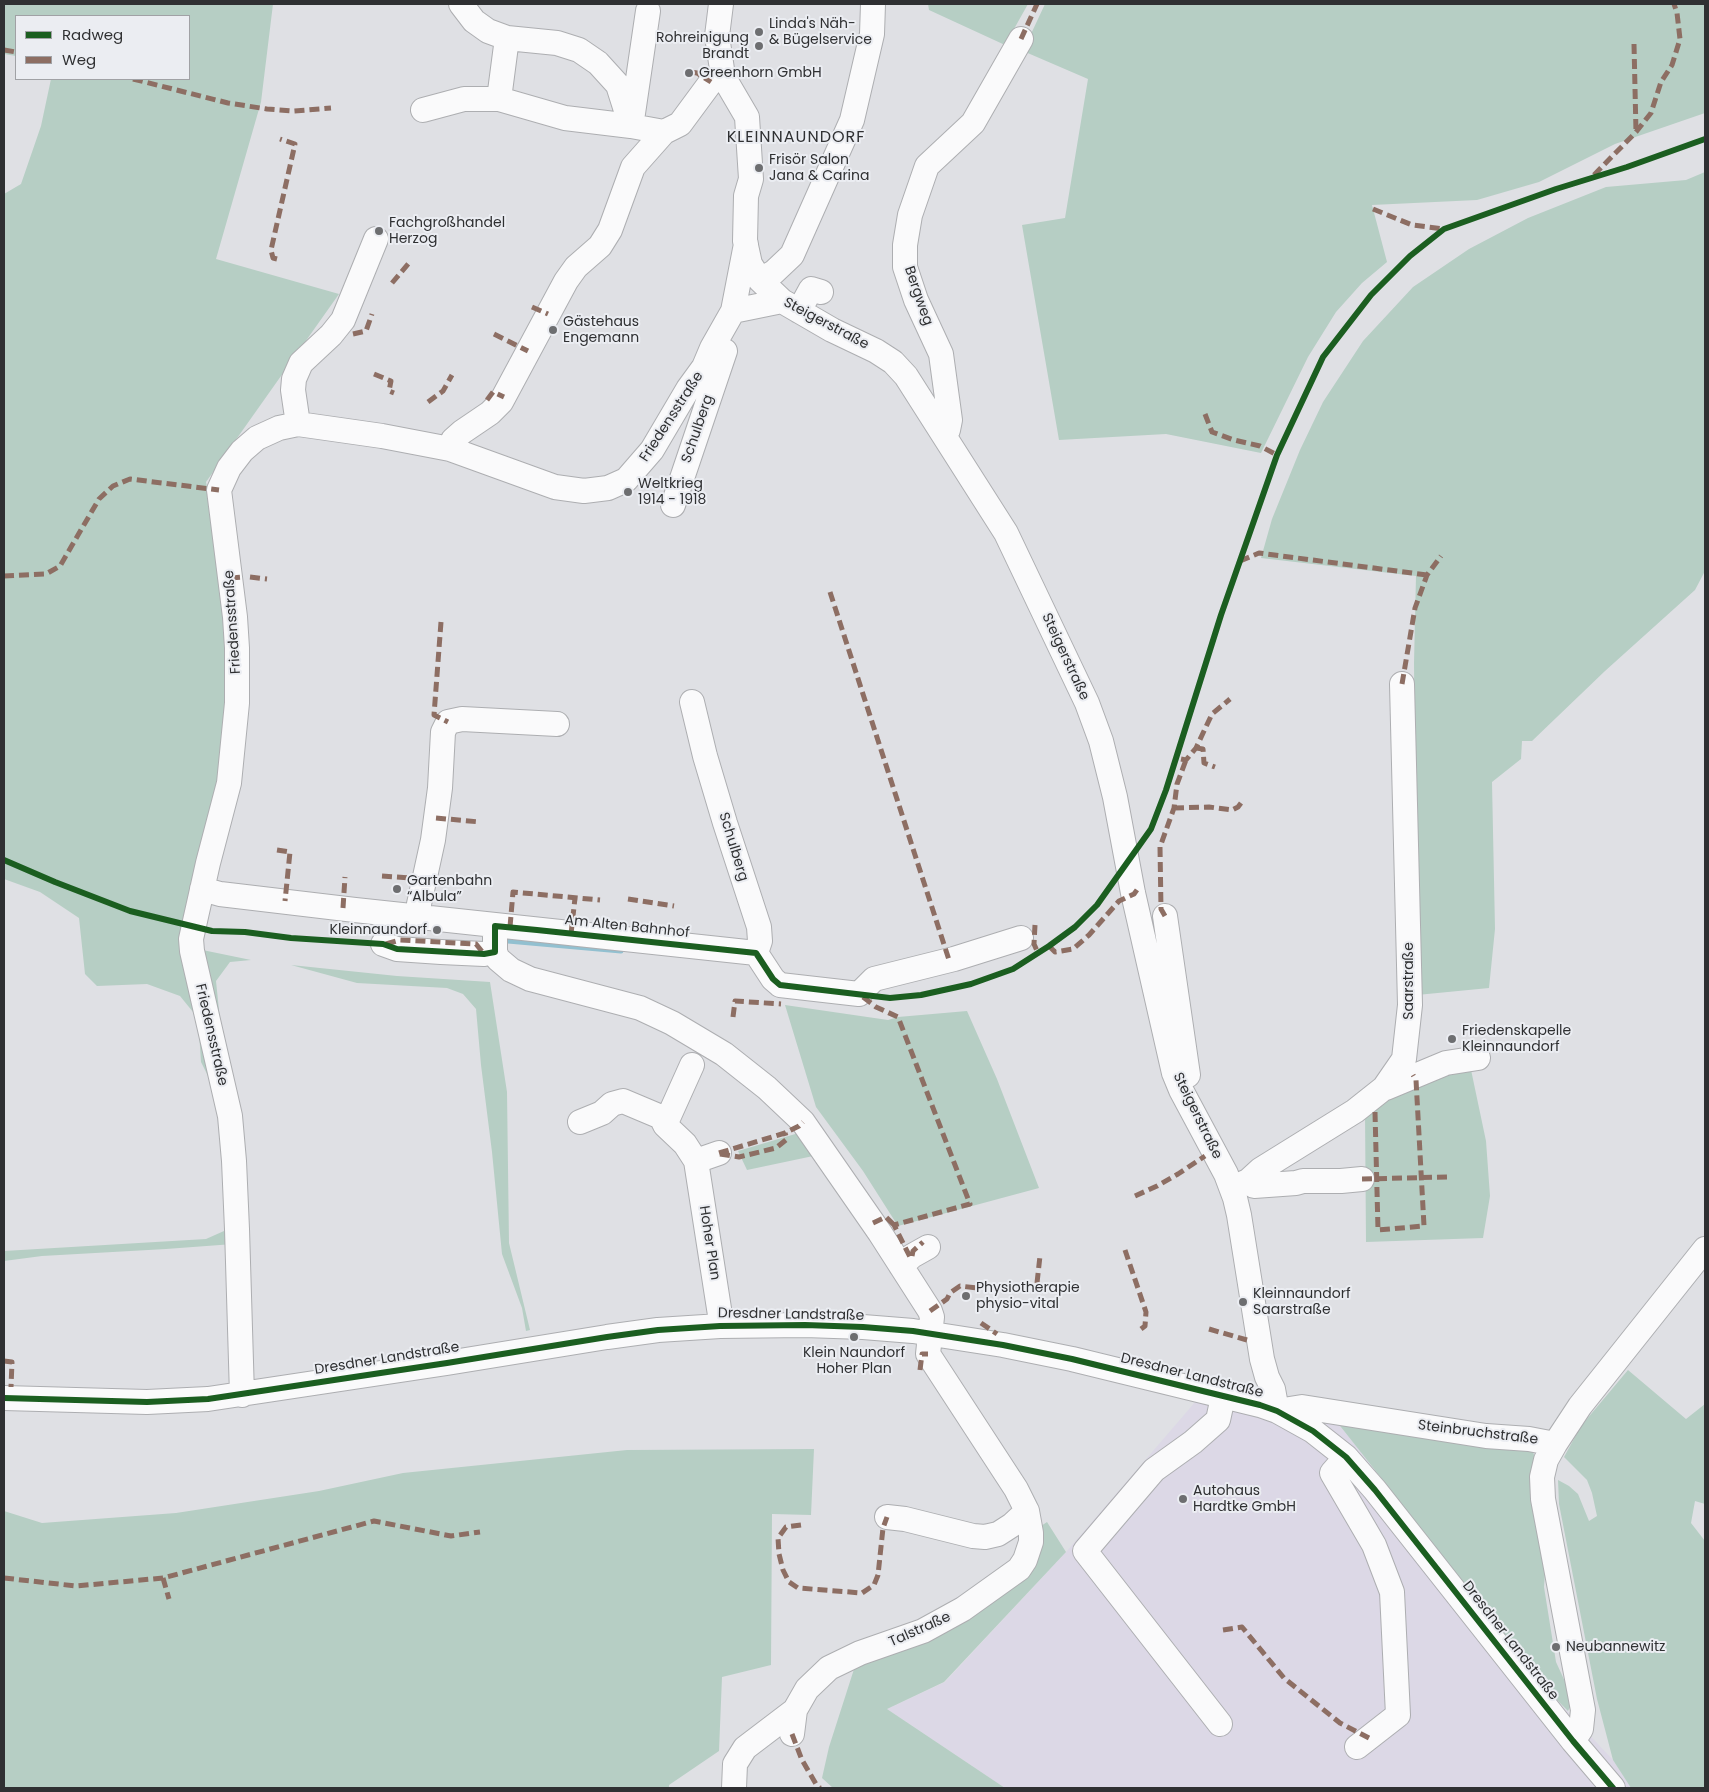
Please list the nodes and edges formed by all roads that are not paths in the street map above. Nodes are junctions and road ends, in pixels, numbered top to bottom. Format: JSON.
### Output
{"nodes":[{"id":1,"x":461,"y":4,"type":"edge"},
{"id":2,"x":721,"y":4,"type":"edge"},
{"id":3,"x":873,"y":4,"type":"edge"},
{"id":4,"x":648,"y":11,"type":"dead end"},
{"id":5,"x":507,"y":38,"type":"junction"},
{"id":6,"x":1021,"y":39,"type":"dead end"},
{"id":7,"x":724,"y":76,"type":"junction"},
{"id":8,"x":499,"y":99,"type":"junction"},
{"id":9,"x":423,"y":110,"type":"dead end"},
{"id":10,"x":632,"y":126,"type":"junction"},
{"id":11,"x":664,"y":132,"type":"junction"},
{"id":12,"x":633,"y":167,"type":"junction"},
{"id":13,"x":376,"y":238,"type":"dead end"},
{"id":14,"x":746,"y":244,"type":"junction"},
{"id":15,"x":760,"y":280,"type":"junction"},
{"id":16,"x":820,"y":292,"type":"dead end"},
{"id":17,"x":790,"y":306,"type":"junction"},
{"id":18,"x":730,"y":318,"type":"junction"},
{"id":19,"x":298,"y":424,"type":"junction"},
{"id":20,"x":943,"y":432,"type":"junction"},
{"id":21,"x":450,"y":449,"type":"junction"},
{"id":22,"x":673,"y":505,"type":"dead end"},
{"id":23,"x":1402,"y":684,"type":"dead end"},
{"id":24,"x":692,"y":702,"type":"dead end"},
{"id":25,"x":557,"y":724,"type":"dead end"},
{"id":26,"x":202,"y":889,"type":"junction"},
{"id":27,"x":1165,"y":916,"type":"dead end"},
{"id":28,"x":419,"y":917,"type":"junction"},
{"id":29,"x":495,"y":926,"type":"junction"},
{"id":30,"x":1021,"y":938,"type":"dead end"},
{"id":31,"x":382,"y":944,"type":"dead end"},
{"id":32,"x":495,"y":952,"type":"junction"},
{"id":33,"x":756,"y":953,"type":"junction"},
{"id":34,"x":1478,"y":1058,"type":"dead end"},
{"id":35,"x":692,"y":1065,"type":"dead end"},
{"id":36,"x":1384,"y":1088,"type":"junction"},
{"id":37,"x":1181,"y":1090,"type":"junction"},
{"id":38,"x":580,"y":1122,"type":"dead end"},
{"id":39,"x":665,"y":1125,"type":"junction"},
{"id":40,"x":719,"y":1154,"type":"dead end"},
{"id":41,"x":696,"y":1161,"type":"junction"},
{"id":42,"x":1362,"y":1178,"type":"dead end"},
{"id":43,"x":1240,"y":1185,"type":"junction"},
{"id":44,"x":1705,"y":1249,"type":"edge"},
{"id":45,"x":931,"y":1325,"type":"junction"},
{"id":46,"x":720,"y":1326,"type":"junction"},
{"id":47,"x":242,"y":1395,"type":"junction"},
{"id":48,"x":1223,"y":1396,"type":"junction"},
{"id":49,"x":4,"y":1398,"type":"edge"},
{"id":50,"x":1277,"y":1411,"type":"junction"},
{"id":51,"x":1555,"y":1444,"type":"junction"},
{"id":52,"x":1346,"y":1457,"type":"junction"},
{"id":53,"x":1027,"y":1511,"type":"junction"},
{"id":54,"x":887,"y":1517,"type":"dead end"},
{"id":55,"x":795,"y":1710,"type":"junction"},
{"id":56,"x":1220,"y":1724,"type":"dead end"},
{"id":57,"x":792,"y":1734,"type":"dead end"},
{"id":58,"x":1573,"y":1741,"type":"junction"},
{"id":59,"x":1357,"y":1747,"type":"dead end"},
{"id":60,"x":734,"y":1788,"type":"edge"},
{"id":61,"x":1613,"y":1788,"type":"edge"}],
"edges":[{"from":1,"to":5,"type":"street"},
{"from":2,"to":7,"type":"street","name":"Steigerstraße"},
{"from":3,"to":15,"type":"street"},
{"from":4,"to":10,"type":"street"},
{"from":5,"to":8,"type":"street"},
{"from":5,"to":10,"type":"street"},
{"from":6,"to":20,"type":"street","name":"Bergweg"},
{"from":7,"to":11,"type":"street"},
{"from":7,"to":14,"type":"street","name":"Steigerstraße"},
{"from":8,"to":9,"type":"street"},
{"from":8,"to":10,"type":"street"},
{"from":10,"to":11,"type":"street"},
{"from":10,"to":12,"type":"street"},
{"from":11,"to":12,"type":"street"},
{"from":12,"to":21,"type":"street"},
{"from":13,"to":19,"type":"street"},
{"from":14,"to":15,"type":"street","name":"Steigerstraße"},
{"from":14,"to":18,"type":"street","name":"Friedensstraße"},
{"from":15,"to":17,"type":"street","name":"Steigerstraße"},
{"from":16,"to":17,"type":"street"},
{"from":17,"to":18,"type":"street"},
{"from":17,"to":20,"type":"street","name":"Steigerstraße"},
{"from":18,"to":21,"type":"street","name":"Friedensstraße"},
{"from":18,"to":22,"type":"street","name":"Schulberg"},
{"from":19,"to":21,"type":"street","name":"Friedensstraße"},
{"from":19,"to":26,"type":"street","name":"Friedensstraße"},
{"from":20,"to":37,"type":"street","name":"Steigerstraße"},
{"from":23,"to":36,"type":"street","name":"Saarstraße"},
{"from":24,"to":33,"type":"street","name":"Schulberg"},
{"from":25,"to":28,"type":"street"},
{"from":26,"to":28,"type":"street","name":"Am Alten Bahnhof"},
{"from":26,"to":47,"type":"street","name":"Friedensstraße"},
{"from":27,"to":37,"type":"street"},
{"from":28,"to":29,"type":"street","name":"Am Alten Bahnhof"},
{"from":29,"to":32,"type":"street"},
{"from":29,"to":33,"type":"street","name":"Am Alten Bahnhof"},
{"from":30,"to":33,"type":"street"},
{"from":31,"to":32,"type":"street"},
{"from":32,"to":45,"type":"street"},
{"from":34,"to":36,"type":"street"},
{"from":35,"to":39,"type":"street"},
{"from":36,"to":43,"type":"street","name":"Saarstraße"},
{"from":37,"to":43,"type":"street","name":"Steigerstraße"},
{"from":38,"to":39,"type":"street","name":"Hoher Plan"},
{"from":39,"to":41,"type":"street","name":"Hoher Plan"},
{"from":40,"to":41,"type":"street"},
{"from":41,"to":46,"type":"street","name":"Hoher Plan"},
{"from":42,"to":43,"type":"street"},
{"from":43,"to":50,"type":"street","name":"Steigerstraße"},
{"from":44,"to":51,"type":"street","name":"Steinbruchstraße"},
{"from":45,"to":46,"type":"street","name":"Dresdner Landstraße"},
{"from":45,"to":48,"type":"street","name":"Dresdner Landstraße"},
{"from":45,"to":53,"type":"street","name":"Talstraße"},
{"from":46,"to":47,"type":"street","name":"Dresdner Landstraße"},
{"from":47,"to":49,"type":"street","name":"Dresdner Landstraße"},
{"from":48,"to":50,"type":"street","name":"Dresdner Landstraße"},
{"from":48,"to":56,"type":"street","name":"Dresdner Landstraße"},
{"from":50,"to":51,"type":"street","name":"Steinbruchstraße"},
{"from":50,"to":52,"type":"street","name":"Dresdner Landstraße"},
{"from":51,"to":58,"type":"street"},
{"from":52,"to":58,"type":"street","name":"Dresdner Landstraße"},
{"from":52,"to":59,"type":"street"},
{"from":53,"to":54,"type":"street"},
{"from":53,"to":55,"type":"street","name":"Talstraße"},
{"from":55,"to":57,"type":"street","name":"Talstraße"},
{"from":55,"to":60,"type":"street"},
{"from":58,"to":61,"type":"street","name":"Dresdner Landstraße"}]}
